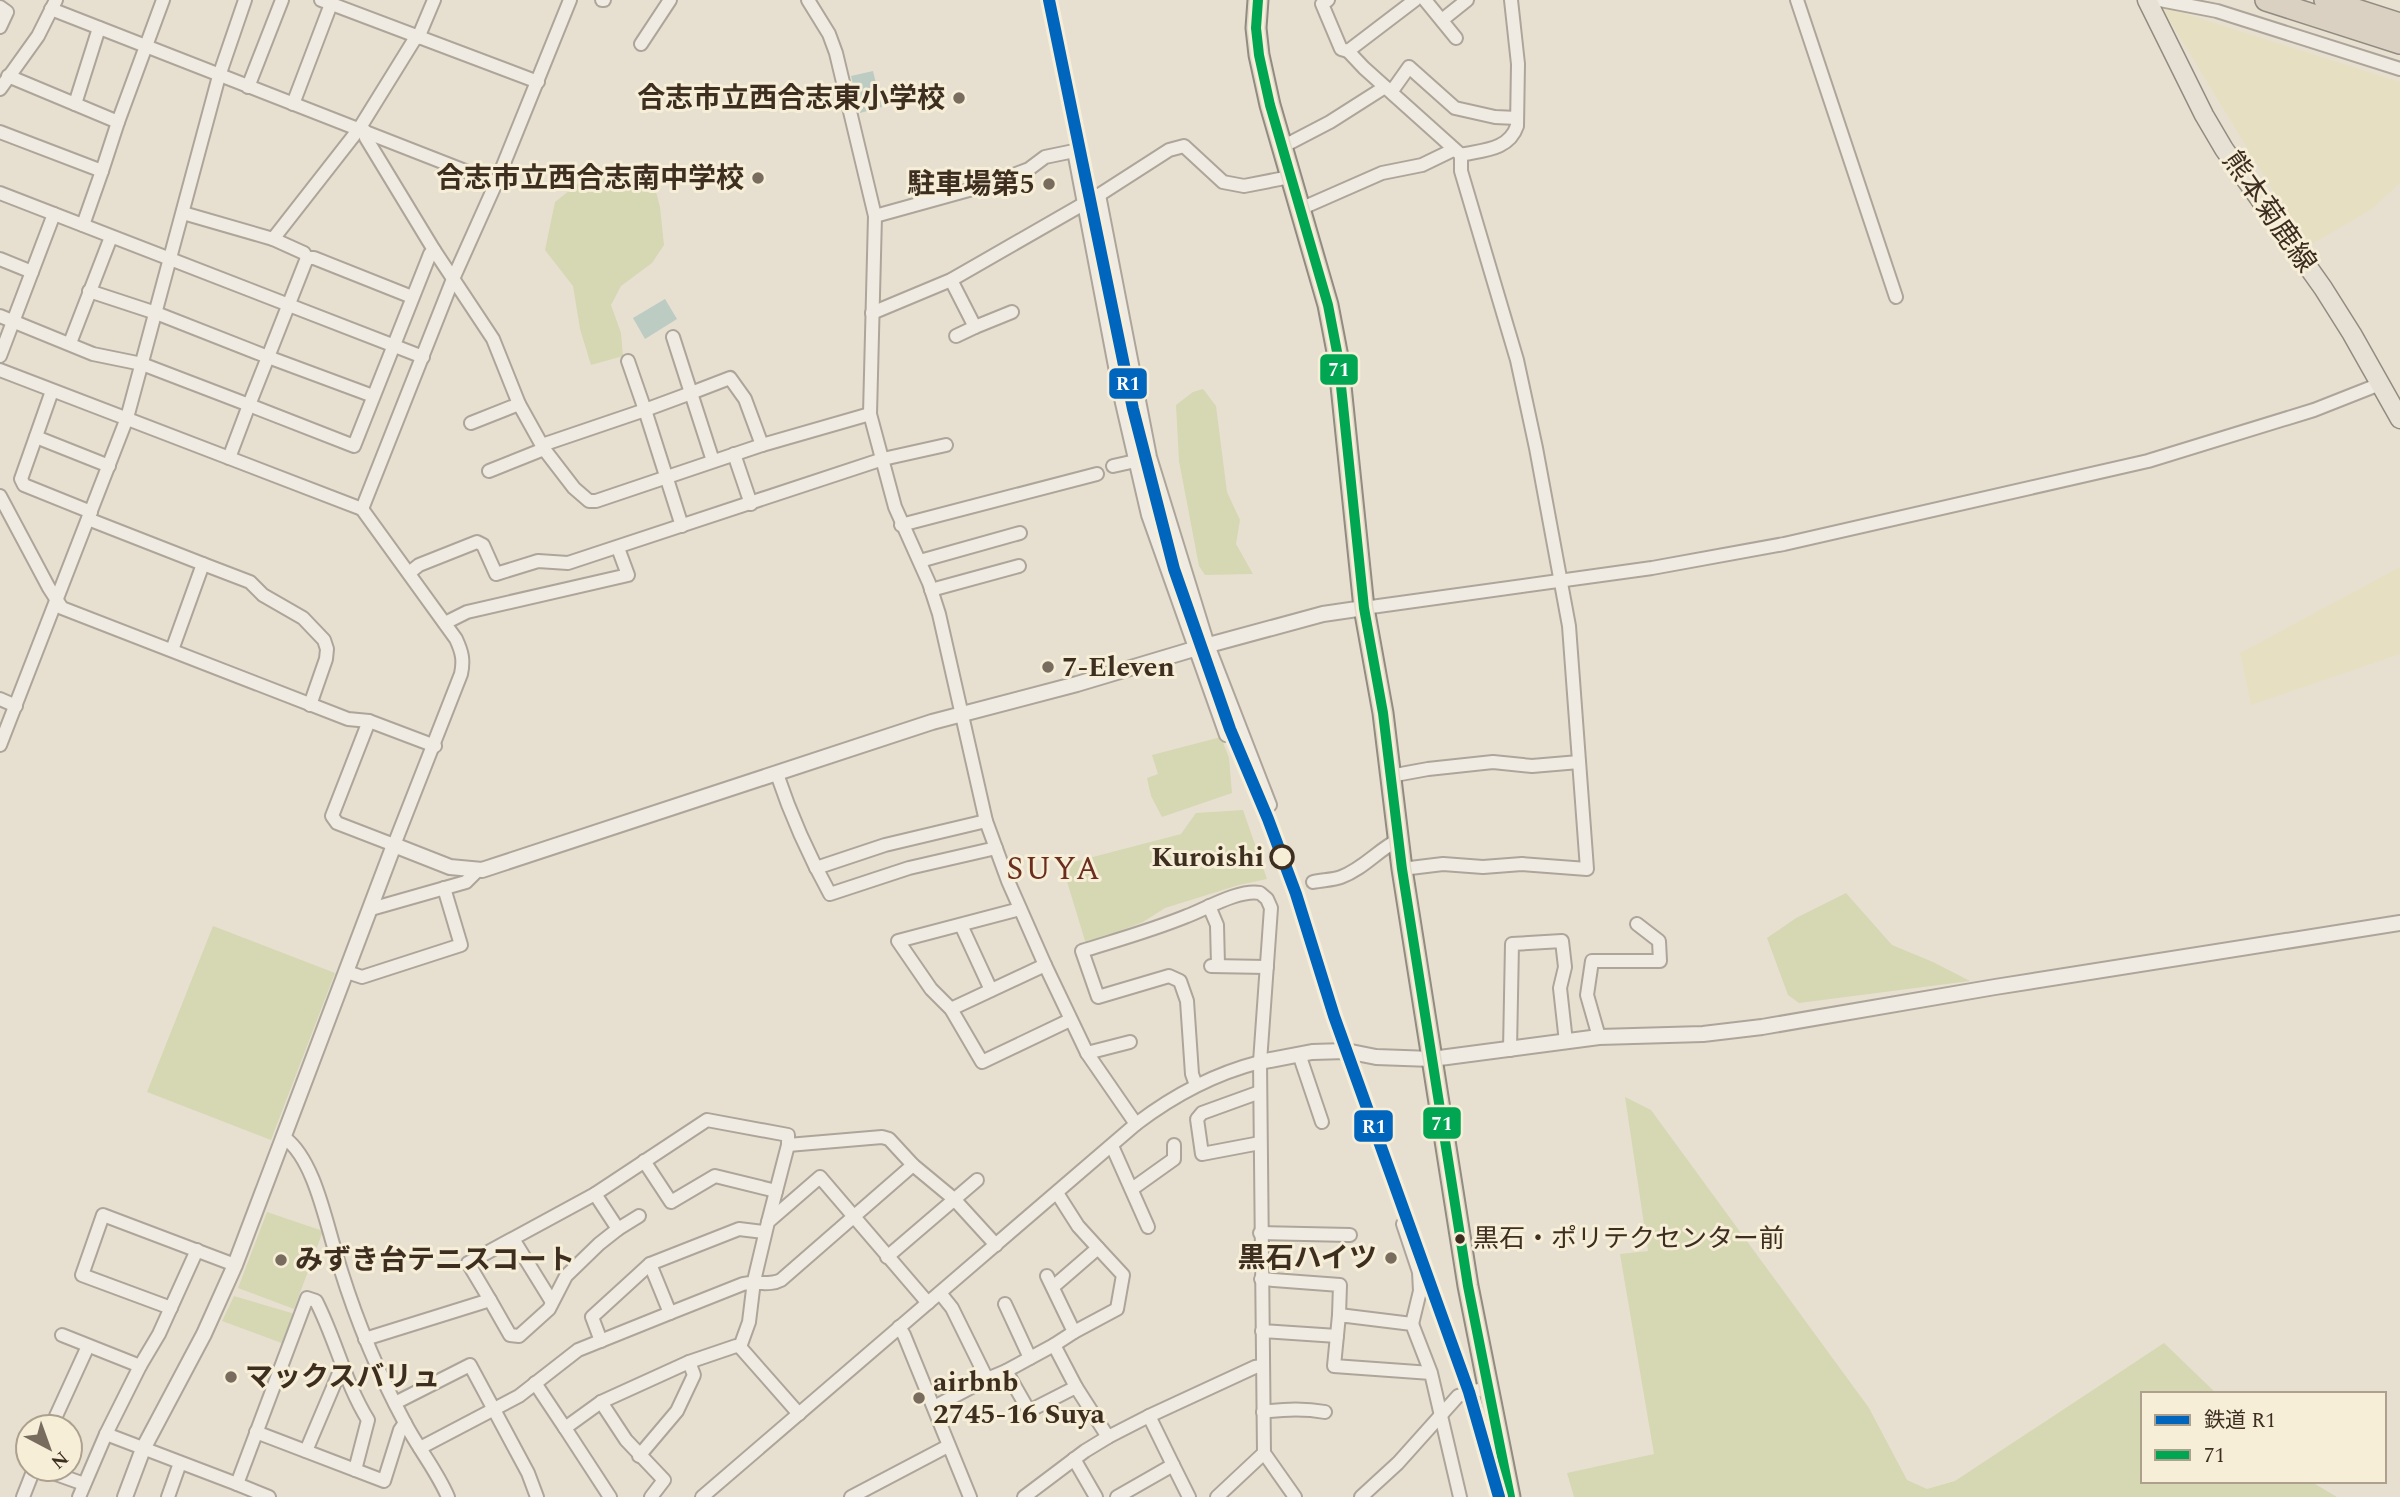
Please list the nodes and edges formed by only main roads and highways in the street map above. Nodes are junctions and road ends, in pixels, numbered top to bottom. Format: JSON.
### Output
{"nodes":[{"id":1,"x":1258,"y":0,"type":"edge"},
{"id":2,"x":2147,"y":0,"type":"edge"},
{"id":3,"x":2266,"y":0,"type":"edge"},
{"id":4,"x":2325,"y":0,"type":"edge"},
{"id":5,"x":2400,"y":24,"type":"edge"},
{"id":6,"x":2400,"y":43,"type":"edge"},
{"id":7,"x":2399,"y":413,"type":"edge"},
{"id":8,"x":1510,"y":1497,"type":"edge"}],
"edges":[{"from":1,"to":8,"type":"highway"},
{"from":2,"to":7,"type":"main road","name":"熊本菊鹿線"},
{"from":3,"to":6,"type":"highway"},
{"from":4,"to":5,"type":"highway"}]}
